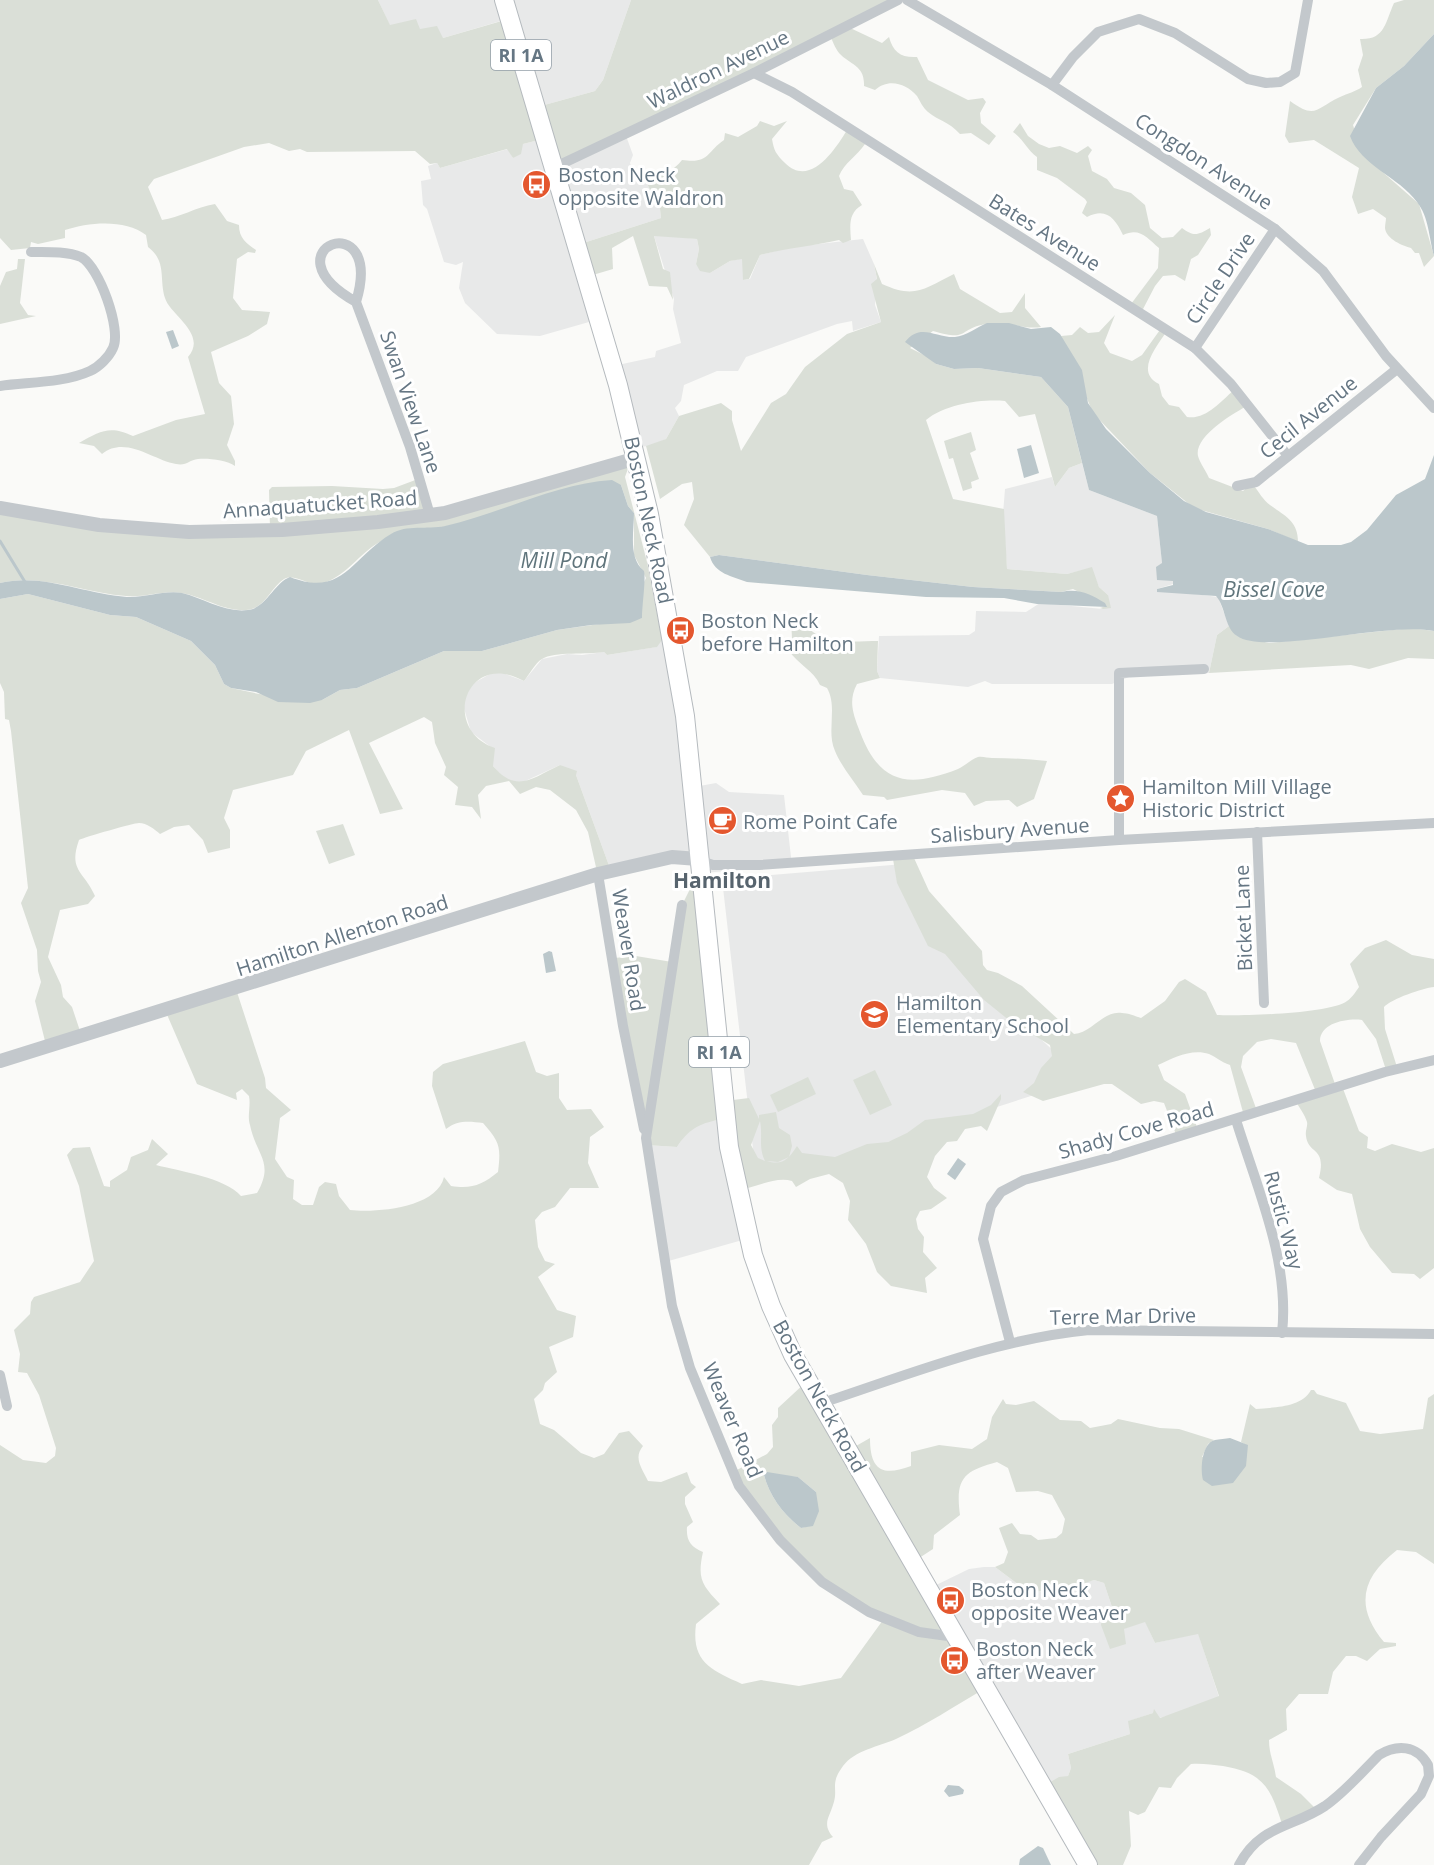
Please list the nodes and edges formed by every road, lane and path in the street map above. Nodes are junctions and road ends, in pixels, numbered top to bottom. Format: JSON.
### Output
{"nodes":[{"id":1,"x":504,"y":0,"type":"edge"},
{"id":2,"x":898,"y":0,"type":"edge"},
{"id":3,"x":907,"y":0,"type":"edge"},
{"id":4,"x":1308,"y":0,"type":"edge"},
{"id":5,"x":754,"y":73,"type":"junction"},
{"id":6,"x":1052,"y":85,"type":"junction"},
{"id":7,"x":553,"y":168,"type":"junction"},
{"id":8,"x":1275,"y":229,"type":"junction"},
{"id":9,"x":31,"y":252,"type":"dead end"},
{"id":10,"x":356,"y":302,"type":"junction"},
{"id":11,"x":1194,"y":348,"type":"junction"},
{"id":12,"x":1398,"y":369,"type":"junction"},
{"id":13,"x":0,"y":386,"type":"edge"},
{"id":14,"x":1434,"y":408,"type":"edge"},
{"id":15,"x":1288,"y":456,"type":"junction"},
{"id":16,"x":637,"y":458,"type":"junction"},
{"id":17,"x":1237,"y":486,"type":"dead end"},
{"id":18,"x":0,"y":508,"type":"edge"},
{"id":19,"x":430,"y":515,"type":"junction"},
{"id":20,"x":1204,"y":669,"type":"dead end"},
{"id":21,"x":1434,"y":823,"type":"edge"},
{"id":22,"x":1257,"y":832,"type":"junction"},
{"id":23,"x":1119,"y":840,"type":"junction"},
{"id":24,"x":698,"y":860,"type":"junction"},
{"id":25,"x":598,"y":874,"type":"junction"},
{"id":26,"x":682,"y":905,"type":"dead end"},
{"id":27,"x":1264,"y":1003,"type":"dead end"},
{"id":28,"x":1434,"y":1060,"type":"edge"},
{"id":29,"x":0,"y":1061,"type":"edge"},
{"id":30,"x":1236,"y":1120,"type":"junction"},
{"id":31,"x":646,"y":1138,"type":"junction"},
{"id":32,"x":1282,"y":1333,"type":"junction"},
{"id":33,"x":1434,"y":1334,"type":"edge"},
{"id":34,"x":1010,"y":1342,"type":"junction"},
{"id":35,"x":0,"y":1375,"type":"edge"},
{"id":36,"x":822,"y":1403,"type":"junction"},
{"id":37,"x":7,"y":1406,"type":"dead end"},
{"id":38,"x":955,"y":1637,"type":"junction"},
{"id":39,"x":1088,"y":1865,"type":"edge"},
{"id":40,"x":1239,"y":1865,"type":"edge"},
{"id":41,"x":1359,"y":1865,"type":"edge"}],
"edges":[{"from":1,"to":7,"type":"main road","name":"Boston Neck Road","number":"RI 1A"},
{"from":2,"to":5,"type":"street","name":"Waldron Avenue"},
{"from":3,"to":6,"type":"street","name":"Congdon Avenue"},
{"from":4,"to":6,"type":"street"},
{"from":5,"to":7,"type":"street","name":"Waldron Avenue"},
{"from":5,"to":11,"type":"street","name":"Bates Avenue"},
{"from":6,"to":8,"type":"street","name":"Congdon Avenue"},
{"from":7,"to":16,"type":"main road","name":"Boston Neck Road","number":"RI 1A"},
{"from":8,"to":11,"type":"street","name":"Circle Drive"},
{"from":8,"to":12,"type":"street","name":"Congdon Avenue"},
{"from":9,"to":13,"type":"street"},
{"from":10,"to":10,"type":"street","name":"Swan View Lane"},
{"from":10,"to":19,"type":"street","name":"Swan View Lane"},
{"from":11,"to":15,"type":"street","name":"Bates Avenue"},
{"from":12,"to":14,"type":"street","name":"Congdon Avenue"},
{"from":12,"to":15,"type":"street","name":"Cecil Avenue"},
{"from":15,"to":17,"type":"street","name":"Cecil Avenue"},
{"from":16,"to":19,"type":"street","name":"Annaquatucket Road"},
{"from":16,"to":24,"type":"main road","name":"Boston Neck Road","number":"RI 1A"},
{"from":18,"to":19,"type":"street","name":"Annaquatucket Road"},
{"from":20,"to":23,"type":"street"},
{"from":21,"to":22,"type":"street","name":"Salisbury Avenue"},
{"from":22,"to":23,"type":"street","name":"Salisbury Avenue"},
{"from":22,"to":27,"type":"street","name":"Bicket Lane"},
{"from":23,"to":24,"type":"street","name":"Salisbury Avenue"},
{"from":24,"to":25,"type":"street","name":"Hamilton Allenton Road"},
{"from":24,"to":36,"type":"main road","name":"Boston Neck Road","number":"RI 1A"},
{"from":25,"to":29,"type":"street","name":"Hamilton Allenton Road"},
{"from":25,"to":31,"type":"street","name":"Weaver Road"},
{"from":26,"to":31,"type":"street","name":"Weaver Road"},
{"from":28,"to":30,"type":"street","name":"Shady Cove Road"},
{"from":30,"to":32,"type":"street","name":"Rustic Way"},
{"from":30,"to":34,"type":"street","name":"Shady Cove Road"},
{"from":31,"to":38,"type":"street","name":"Weaver Road"},
{"from":32,"to":33,"type":"street","name":"Terre Mar Drive"},
{"from":32,"to":34,"type":"street","name":"Terre Mar Drive"},
{"from":34,"to":36,"type":"street","name":"Terre Mar Drive"},
{"from":35,"to":37,"type":"street"},
{"from":36,"to":38,"type":"main road","name":"Boston Neck Road","number":"RI 1A"},
{"from":38,"to":39,"type":"main road","name":"Boston Neck Road","number":"RI 1A"},
{"from":40,"to":41,"type":"street"}]}
